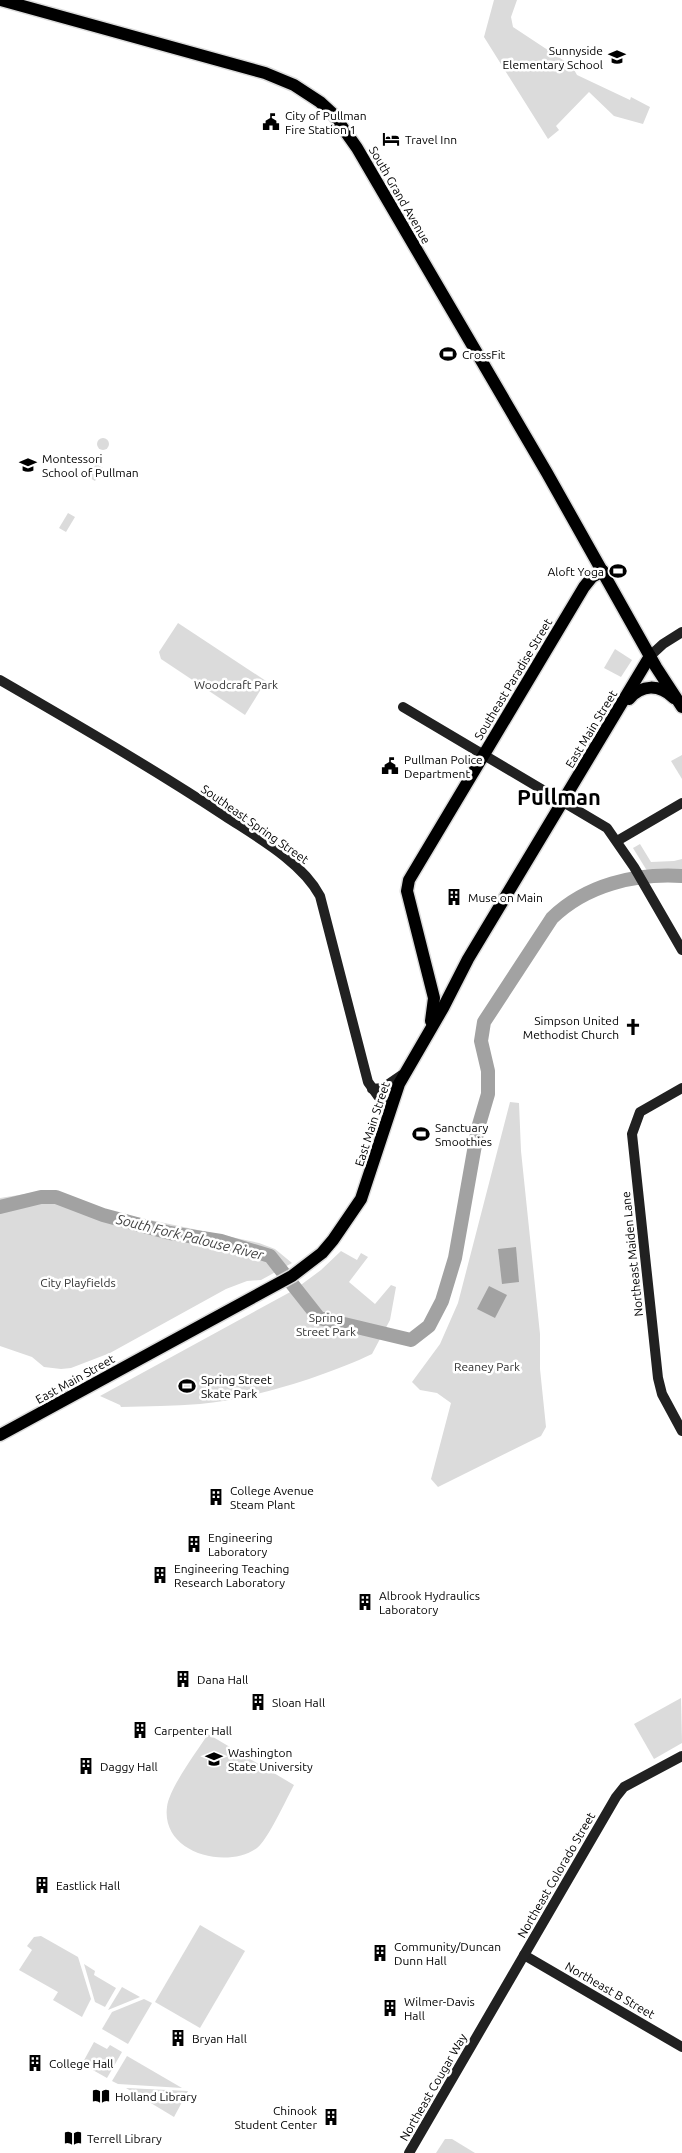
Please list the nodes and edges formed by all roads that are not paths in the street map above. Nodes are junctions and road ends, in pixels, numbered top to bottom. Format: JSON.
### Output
{"nodes":[{"id":1,"x":0,"y":0,"type":"edge"},
{"id":2,"x":603,"y":572,"type":"junction"},
{"id":3,"x":682,"y":632,"type":"edge"},
{"id":4,"x":650,"y":656,"type":"junction"},
{"id":5,"x":0,"y":680,"type":"edge"},
{"id":6,"x":403,"y":707,"type":"dead end"},
{"id":7,"x":682,"y":707,"type":"edge"},
{"id":8,"x":613,"y":719,"type":"junction"},
{"id":9,"x":484,"y":754,"type":"junction"},
{"id":10,"x":563,"y":801,"type":"junction"},
{"id":11,"x":682,"y":803,"type":"edge"},
{"id":12,"x":617,"y":841,"type":"junction"},
{"id":13,"x":682,"y":950,"type":"edge"},
{"id":14,"x":460,"y":977,"type":"junction"},
{"id":15,"x":432,"y":989,"type":"junction"},
{"id":16,"x":428,"y":1031,"type":"junction"},
{"id":17,"x":404,"y":1074,"type":"junction"},
{"id":18,"x":682,"y":1088,"type":"edge"},
{"id":19,"x":372,"y":1089,"type":"junction"},
{"id":20,"x":392,"y":1106,"type":"junction"},
{"id":21,"x":682,"y":1431,"type":"edge"},
{"id":22,"x":0,"y":1436,"type":"edge"},
{"id":23,"x":682,"y":1756,"type":"edge"},
{"id":24,"x":524,"y":1955,"type":"junction"},
{"id":25,"x":478,"y":2033,"type":"joint"},
{"id":26,"x":682,"y":2048,"type":"edge"},
{"id":27,"x":409,"y":2153,"type":"edge"}],
"edges":[{"from":1,"to":2,"type":"main road","name":"South Grand Avenue"},
{"from":2,"to":4,"type":"main road","name":"South Grand Avenue"},
{"from":2,"to":9,"type":"main road","name":"Southeast Paradise Street"},
{"from":3,"to":4,"type":"street"},
{"from":4,"to":7,"type":"main road","name":"South Grand Avenue"},
{"from":4,"to":8,"type":"main road","name":"East Main Street"},
{"from":5,"to":19,"type":"street","name":"Southeast Spring Street"},
{"from":6,"to":9,"type":"street"},
{"from":7,"to":8,"type":"main road"},
{"from":8,"to":10,"type":"main road","name":"East Main Street"},
{"from":9,"to":10,"type":"street"},
{"from":9,"to":15,"type":"main road","name":"Southeast Paradise Street"},
{"from":10,"to":12,"type":"street"},
{"from":10,"to":14,"type":"main road","name":"East Main Street"},
{"from":11,"to":12,"type":"street"},
{"from":12,"to":13,"type":"street"},
{"from":14,"to":15,"type":"main road"},
{"from":14,"to":16,"type":"main road","name":"East Main Street"},
{"from":15,"to":16,"type":"main road","name":"Southeast Paradise Street"},
{"from":16,"to":17,"type":"main road","name":"East Main Street"},
{"from":17,"to":19,"type":"street"},
{"from":17,"to":20,"type":"main road","name":"East Main Street"},
{"from":18,"to":21,"type":"street","name":"Northeast Maiden Lane"},
{"from":19,"to":20,"type":"street"},
{"from":20,"to":22,"type":"main road","name":"East Main Street"},
{"from":23,"to":24,"type":"street","name":"Northeast Colorado Street"},
{"from":24,"to":25,"type":"street","name":"Northeast Colorado Street"},
{"from":24,"to":26,"type":"street","name":"Northeast B Street"},
{"from":25,"to":27,"type":"street","name":"Northeast Cougar Way"}]}
